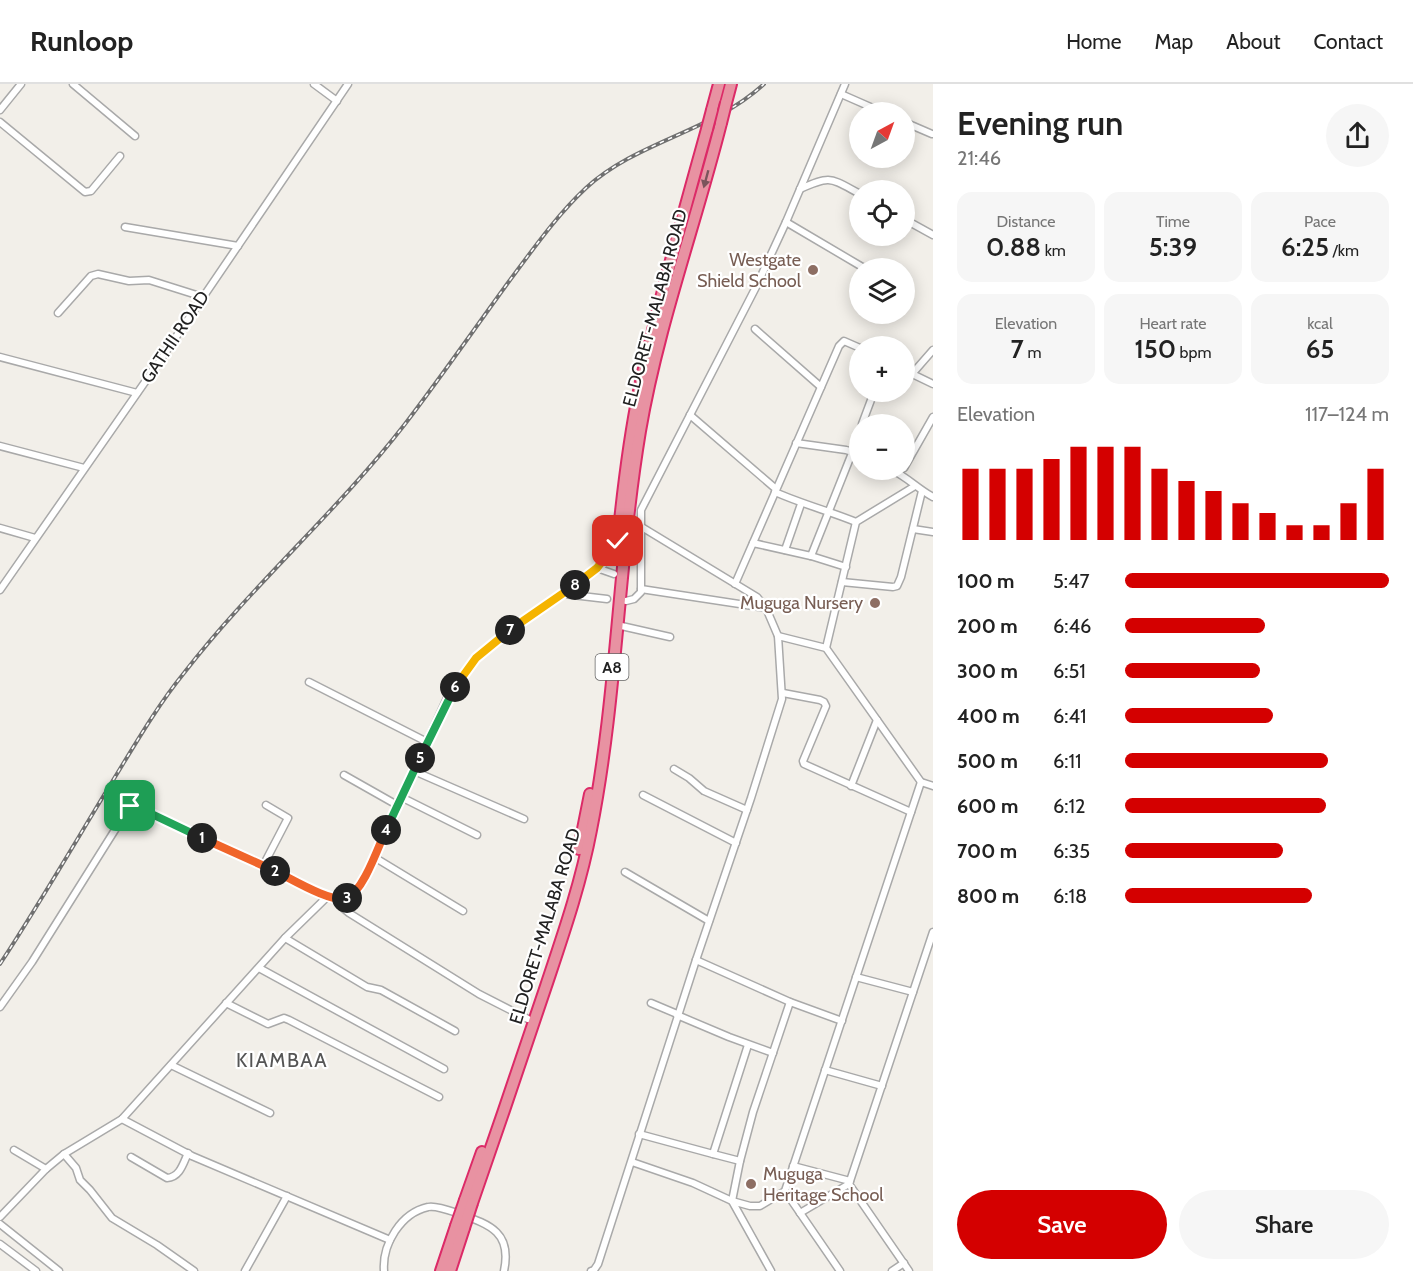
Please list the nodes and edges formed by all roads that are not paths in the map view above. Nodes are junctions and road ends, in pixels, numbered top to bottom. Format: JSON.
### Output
{"nodes":[{"id":1,"x":21,"y":84,"type":"edge"},
{"id":2,"x":73,"y":84,"type":"edge"},
{"id":3,"x":314,"y":84,"type":"edge"},
{"id":4,"x":348,"y":84,"type":"edge"},
{"id":5,"x":717,"y":84,"type":"edge"},
{"id":6,"x":731,"y":84,"type":"edge"},
{"id":7,"x":845,"y":84,"type":"edge"},
{"id":8,"x":841,"y":94,"type":"junction"},
{"id":9,"x":337,"y":101,"type":"junction"},
{"id":10,"x":859,"y":102,"type":"edge"},
{"id":11,"x":0,"y":110,"type":"edge"},
{"id":12,"x":0,"y":122,"type":"edge"},
{"id":13,"x":915,"y":127,"type":"edge"},
{"id":14,"x":932,"y":134,"type":"edge"},
{"id":15,"x":135,"y":136,"type":"dead end"},
{"id":16,"x":120,"y":156,"type":"dead end"},
{"id":17,"x":800,"y":189,"type":"junction"},
{"id":18,"x":849,"y":189,"type":"edge"},
{"id":19,"x":786,"y":222,"type":"junction"},
{"id":20,"x":915,"y":225,"type":"edge"},
{"id":21,"x":125,"y":227,"type":"dead end"},
{"id":22,"x":933,"y":235,"type":"edge"},
{"id":23,"x":238,"y":246,"type":"junction"},
{"id":24,"x":849,"y":259,"type":"edge"},
{"id":25,"x":203,"y":297,"type":"junction"},
{"id":26,"x":58,"y":313,"type":"dead end"},
{"id":27,"x":755,"y":329,"type":"dead end"},
{"id":28,"x":849,"y":344,"type":"edge"},
{"id":29,"x":933,"y":350,"type":"edge"},
{"id":30,"x":0,"y":357,"type":"edge"},
{"id":31,"x":915,"y":371,"type":"edge"},
{"id":32,"x":915,"y":375,"type":"edge"},
{"id":33,"x":933,"y":384,"type":"edge"},
{"id":34,"x":821,"y":387,"type":"junction"},
{"id":35,"x":137,"y":393,"type":"junction"},
{"id":36,"x":690,"y":416,"type":"junction"},
{"id":37,"x":933,"y":417,"type":"edge"},
{"id":38,"x":796,"y":443,"type":"junction"},
{"id":39,"x":0,"y":446,"type":"edge"},
{"id":40,"x":915,"y":449,"type":"edge"},
{"id":41,"x":849,"y":452,"type":"edge"},
{"id":42,"x":84,"y":468,"type":"junction"},
{"id":43,"x":849,"y":469,"type":"edge"},
{"id":44,"x":910,"y":480,"type":"edge"},
{"id":45,"x":915,"y":486,"type":"junction"},
{"id":46,"x":776,"y":491,"type":"junction"},
{"id":47,"x":922,"y":491,"type":"junction"},
{"id":48,"x":933,"y":497,"type":"edge"},
{"id":49,"x":801,"y":504,"type":"junction"},
{"id":50,"x":830,"y":511,"type":"junction"},
{"id":51,"x":856,"y":522,"type":"junction"},
{"id":52,"x":640,"y":526,"type":"junction"},
{"id":53,"x":0,"y":528,"type":"edge"},
{"id":54,"x":913,"y":529,"type":"junction"},
{"id":55,"x":933,"y":532,"type":"edge"},
{"id":56,"x":35,"y":538,"type":"junction"},
{"id":57,"x":618,"y":541,"type":"junction"},
{"id":58,"x":753,"y":543,"type":"junction"},
{"id":59,"x":785,"y":550,"type":"junction"},
{"id":60,"x":623,"y":552,"type":"junction"},
{"id":61,"x":641,"y":553,"type":"junction"},
{"id":62,"x":811,"y":556,"type":"junction"},
{"id":63,"x":846,"y":567,"type":"junction"},
{"id":64,"x":597,"y":568,"type":"junction"},
{"id":65,"x":614,"y":574,"type":"junction"},
{"id":66,"x":842,"y":582,"type":"junction"},
{"id":67,"x":735,"y":584,"type":"junction"},
{"id":68,"x":641,"y":589,"type":"junction"},
{"id":69,"x":0,"y":590,"type":"edge"},
{"id":70,"x":564,"y":594,"type":"junction"},
{"id":71,"x":607,"y":599,"type":"dead end"},
{"id":72,"x":626,"y":601,"type":"dead end"},
{"id":73,"x":766,"y":608,"type":"junction"},
{"id":74,"x":617,"y":624,"type":"junction"},
{"id":75,"x":778,"y":636,"type":"junction"},
{"id":76,"x":670,"y":637,"type":"dead end"},
{"id":77,"x":826,"y":648,"type":"junction"},
{"id":78,"x":309,"y":682,"type":"dead end"},
{"id":79,"x":783,"y":693,"type":"junction"},
{"id":80,"x":878,"y":720,"type":"junction"},
{"id":81,"x":427,"y":742,"type":"junction"},
{"id":82,"x":674,"y":769,"type":"dead end"},
{"id":83,"x":414,"y":771,"type":"junction"},
{"id":84,"x":344,"y":775,"type":"dead end"},
{"id":85,"x":921,"y":782,"type":"junction"},
{"id":86,"x":851,"y":786,"type":"junction"},
{"id":87,"x":933,"y":786,"type":"edge"},
{"id":88,"x":643,"y":795,"type":"dead end"},
{"id":89,"x":401,"y":797,"type":"junction"},
{"id":90,"x":266,"y":805,"type":"dead end"},
{"id":91,"x":398,"y":805,"type":"junction"},
{"id":92,"x":747,"y":810,"type":"junction"},
{"id":93,"x":911,"y":812,"type":"junction"},
{"id":94,"x":524,"y":819,"type":"dead end"},
{"id":95,"x":477,"y":835,"type":"dead end"},
{"id":96,"x":736,"y":843,"type":"junction"},
{"id":97,"x":374,"y":857,"type":"junction"},
{"id":98,"x":264,"y":866,"type":"junction"},
{"id":99,"x":625,"y":872,"type":"dead end"},
{"id":100,"x":328,"y":896,"type":"junction"},
{"id":101,"x":342,"y":900,"type":"junction"},
{"id":102,"x":463,"y":911,"type":"dead end"},
{"id":103,"x":709,"y":921,"type":"junction"},
{"id":104,"x":933,"y":932,"type":"edge"},
{"id":105,"x":285,"y":938,"type":"junction"},
{"id":106,"x":696,"y":960,"type":"junction"},
{"id":107,"x":259,"y":969,"type":"junction"},
{"id":108,"x":856,"y":977,"type":"junction"},
{"id":109,"x":913,"y":992,"type":"junction"},
{"id":110,"x":790,"y":1002,"type":"junction"},
{"id":111,"x":226,"y":1003,"type":"junction"},
{"id":112,"x":651,"y":1004,"type":"dead end"},
{"id":113,"x":0,"y":1007,"type":"edge"},
{"id":114,"x":677,"y":1015,"type":"junction"},
{"id":115,"x":528,"y":1019,"type":"junction"},
{"id":116,"x":842,"y":1021,"type":"junction"},
{"id":117,"x":455,"y":1031,"type":"dead end"},
{"id":118,"x":748,"y":1045,"type":"junction"},
{"id":119,"x":773,"y":1053,"type":"junction"},
{"id":120,"x":171,"y":1065,"type":"junction"},
{"id":121,"x":444,"y":1069,"type":"dead end"},
{"id":122,"x":825,"y":1070,"type":"junction"},
{"id":123,"x":882,"y":1086,"type":"junction"},
{"id":124,"x":439,"y":1097,"type":"dead end"},
{"id":125,"x":270,"y":1113,"type":"dead end"},
{"id":126,"x":122,"y":1119,"type":"junction"},
{"id":127,"x":639,"y":1134,"type":"junction"},
{"id":128,"x":14,"y":1150,"type":"dead end"},
{"id":129,"x":64,"y":1154,"type":"junction"},
{"id":130,"x":188,"y":1154,"type":"junction"},
{"id":131,"x":713,"y":1154,"type":"junction"},
{"id":132,"x":130,"y":1157,"type":"dead end"},
{"id":133,"x":740,"y":1161,"type":"junction"},
{"id":134,"x":632,"y":1162,"type":"junction"},
{"id":135,"x":794,"y":1166,"type":"junction"},
{"id":136,"x":46,"y":1169,"type":"junction"},
{"id":137,"x":849,"y":1183,"type":"junction"},
{"id":138,"x":785,"y":1191,"type":"junction"},
{"id":139,"x":287,"y":1196,"type":"junction"},
{"id":140,"x":732,"y":1201,"type":"junction"},
{"id":141,"x":469,"y":1202,"type":"junction"},
{"id":142,"x":800,"y":1214,"type":"junction"},
{"id":143,"x":0,"y":1217,"type":"edge"},
{"id":144,"x":0,"y":1224,"type":"edge"},
{"id":145,"x":460,"y":1227,"type":"junction"},
{"id":146,"x":390,"y":1240,"type":"junction"},
{"id":147,"x":0,"y":1244,"type":"edge"},
{"id":148,"x":904,"y":1263,"type":"junction"},
{"id":149,"x":36,"y":1271,"type":"edge"},
{"id":150,"x":59,"y":1271,"type":"edge"},
{"id":151,"x":194,"y":1271,"type":"edge"},
{"id":152,"x":245,"y":1271,"type":"edge"},
{"id":153,"x":384,"y":1271,"type":"edge"},
{"id":154,"x":441,"y":1271,"type":"edge"},
{"id":155,"x":450,"y":1271,"type":"edge"},
{"id":156,"x":504,"y":1271,"type":"edge"},
{"id":157,"x":593,"y":1271,"type":"edge"},
{"id":158,"x":771,"y":1271,"type":"edge"},
{"id":159,"x":840,"y":1271,"type":"edge"},
{"id":160,"x":892,"y":1271,"type":"edge"},
{"id":161,"x":909,"y":1271,"type":"edge"}],
"edges":[{"from":1,"to":11,"type":"street"},
{"from":2,"to":15,"type":"street"},
{"from":3,"to":9,"type":"street"},
{"from":4,"to":9,"type":"street","name":"GATHII ROAD"},
{"from":5,"to":57,"type":"highway","name":"ELDORET-MALABA ROAD","number":"A8","bridge":true},
{"from":6,"to":60,"type":"highway","name":"ELDORET-MALABA ROAD","number":"A8","one_way":true,"bridge":true},
{"from":7,"to":8,"type":"street"},
{"from":8,"to":10,"type":"street"},
{"from":8,"to":17,"type":"street"},
{"from":9,"to":23,"type":"street","name":"GATHII ROAD"},
{"from":12,"to":16,"type":"street"},
{"from":13,"to":14,"type":"street"},
{"from":17,"to":18,"type":"street"},
{"from":17,"to":19,"type":"street"},
{"from":19,"to":24,"type":"street"},
{"from":19,"to":36,"type":"street"},
{"from":20,"to":22,"type":"street"},
{"from":21,"to":23,"type":"street"},
{"from":23,"to":25,"type":"street","name":"GATHII ROAD"},
{"from":25,"to":26,"type":"street"},
{"from":25,"to":35,"type":"street","name":"GATHII ROAD"},
{"from":27,"to":34,"type":"street"},
{"from":28,"to":34,"type":"street"},
{"from":29,"to":31,"type":"street"},
{"from":30,"to":35,"type":"street"},
{"from":32,"to":33,"type":"street"},
{"from":34,"to":38,"type":"street"},
{"from":35,"to":42,"type":"street","name":"GATHII ROAD"},
{"from":36,"to":46,"type":"street"},
{"from":36,"to":52,"type":"street"},
{"from":37,"to":40,"type":"street"},
{"from":38,"to":41,"type":"street"},
{"from":38,"to":46,"type":"street"},
{"from":39,"to":42,"type":"street"},
{"from":42,"to":56,"type":"street","name":"GATHII ROAD"},
{"from":43,"to":50,"type":"street"},
{"from":44,"to":45,"type":"street"},
{"from":45,"to":47,"type":"street"},
{"from":45,"to":51,"type":"street"},
{"from":46,"to":49,"type":"street"},
{"from":46,"to":58,"type":"street"},
{"from":47,"to":48,"type":"street"},
{"from":47,"to":54,"type":"street"},
{"from":49,"to":50,"type":"street"},
{"from":49,"to":59,"type":"street"},
{"from":50,"to":51,"type":"street"},
{"from":50,"to":62,"type":"street"},
{"from":51,"to":63,"type":"street"},
{"from":52,"to":61,"type":"street"},
{"from":52,"to":67,"type":"street"},
{"from":53,"to":56,"type":"street"},
{"from":54,"to":55,"type":"street"},
{"from":54,"to":66,"type":"street"},
{"from":56,"to":69,"type":"street","name":"GATHII ROAD"},
{"from":57,"to":64,"type":"street"},
{"from":57,"to":65,"type":"highway","name":"ELDORET-MALABA ROAD","number":"A8"},
{"from":58,"to":59,"type":"street"},
{"from":58,"to":67,"type":"street"},
{"from":59,"to":62,"type":"street"},
{"from":60,"to":61,"type":"street"},
{"from":60,"to":74,"type":"highway","name":"ELDORET-MALABA ROAD","number":"A8"},
{"from":61,"to":68,"type":"street"},
{"from":62,"to":63,"type":"street"},
{"from":63,"to":66,"type":"street"},
{"from":64,"to":65,"type":"street"},
{"from":64,"to":70,"type":"street"},
{"from":65,"to":115,"type":"highway","name":"ELDORET-MALABA ROAD","number":"A8"},
{"from":66,"to":77,"type":"street"},
{"from":67,"to":73,"type":"street"},
{"from":68,"to":72,"type":"street"},
{"from":68,"to":73,"type":"street"},
{"from":70,"to":71,"type":"street"},
{"from":70,"to":81,"type":"street"},
{"from":73,"to":75,"type":"street"},
{"from":74,"to":76,"type":"street"},
{"from":74,"to":141,"type":"highway","name":"ELDORET-MALABA ROAD","number":"A8"},
{"from":75,"to":77,"type":"street"},
{"from":75,"to":79,"type":"street"},
{"from":77,"to":80,"type":"street"},
{"from":78,"to":81,"type":"street"},
{"from":79,"to":86,"type":"street"},
{"from":79,"to":92,"type":"street"},
{"from":80,"to":85,"type":"street"},
{"from":80,"to":86,"type":"street"},
{"from":81,"to":83,"type":"street"},
{"from":82,"to":92,"type":"street"},
{"from":83,"to":89,"type":"street"},
{"from":83,"to":94,"type":"street"},
{"from":84,"to":91,"type":"street"},
{"from":85,"to":87,"type":"street"},
{"from":85,"to":93,"type":"street"},
{"from":86,"to":93,"type":"street"},
{"from":88,"to":96,"type":"street"},
{"from":89,"to":91,"type":"street"},
{"from":89,"to":95,"type":"street"},
{"from":90,"to":98,"type":"street"},
{"from":91,"to":97,"type":"street"},
{"from":92,"to":96,"type":"street"},
{"from":93,"to":108,"type":"street"},
{"from":96,"to":103,"type":"street"},
{"from":97,"to":101,"type":"street"},
{"from":97,"to":102,"type":"street"},
{"from":98,"to":100,"type":"street"},
{"from":98,"to":113,"type":"street"},
{"from":99,"to":103,"type":"street"},
{"from":100,"to":101,"type":"street"},
{"from":100,"to":105,"type":"street"},
{"from":101,"to":115,"type":"street"},
{"from":103,"to":106,"type":"street"},
{"from":104,"to":109,"type":"street"},
{"from":105,"to":107,"type":"street"},
{"from":105,"to":117,"type":"street"},
{"from":106,"to":110,"type":"street"},
{"from":106,"to":114,"type":"street"},
{"from":107,"to":111,"type":"street"},
{"from":107,"to":121,"type":"street"},
{"from":108,"to":109,"type":"street"},
{"from":108,"to":116,"type":"street"},
{"from":109,"to":123,"type":"street"},
{"from":110,"to":116,"type":"street"},
{"from":110,"to":119,"type":"street"},
{"from":111,"to":120,"type":"street"},
{"from":111,"to":124,"type":"street"},
{"from":112,"to":114,"type":"street"},
{"from":114,"to":118,"type":"street"},
{"from":114,"to":127,"type":"street"},
{"from":115,"to":141,"type":"highway","name":"ELDORET-MALABA ROAD","number":"A8"},
{"from":116,"to":122,"type":"street"},
{"from":118,"to":119,"type":"street"},
{"from":118,"to":131,"type":"street"},
{"from":119,"to":133,"type":"street"},
{"from":120,"to":125,"type":"street"},
{"from":120,"to":126,"type":"street"},
{"from":122,"to":123,"type":"street"},
{"from":122,"to":135,"type":"street"},
{"from":123,"to":137,"type":"street"},
{"from":126,"to":129,"type":"street"},
{"from":126,"to":130,"type":"street"},
{"from":127,"to":131,"type":"street"},
{"from":127,"to":134,"type":"street"},
{"from":128,"to":136,"type":"street"},
{"from":129,"to":136,"type":"street"},
{"from":129,"to":151,"type":"street"},
{"from":130,"to":132,"type":"street"},
{"from":130,"to":139,"type":"street"},
{"from":131,"to":133,"type":"street"},
{"from":133,"to":140,"type":"street"},
{"from":134,"to":140,"type":"street"},
{"from":134,"to":157,"type":"street"},
{"from":135,"to":137,"type":"street"},
{"from":135,"to":138,"type":"street"},
{"from":136,"to":143,"type":"street"},
{"from":137,"to":142,"type":"street"},
{"from":137,"to":148,"type":"street"},
{"from":138,"to":140,"type":"street"},
{"from":138,"to":142,"type":"street"},
{"from":139,"to":146,"type":"street"},
{"from":139,"to":152,"type":"street"},
{"from":140,"to":158,"type":"street"},
{"from":141,"to":145,"type":"highway","number":"A8","bridge":true},
{"from":142,"to":159,"type":"street"},
{"from":144,"to":150,"type":"street"},
{"from":145,"to":154,"type":"highway","number":"A8"},
{"from":145,"to":155,"type":"highway","number":"A8"},
{"from":146,"to":153,"type":"street"},
{"from":146,"to":156,"type":"street"},
{"from":147,"to":149,"type":"street"},
{"from":148,"to":160,"type":"street"},
{"from":148,"to":161,"type":"street"}]}
